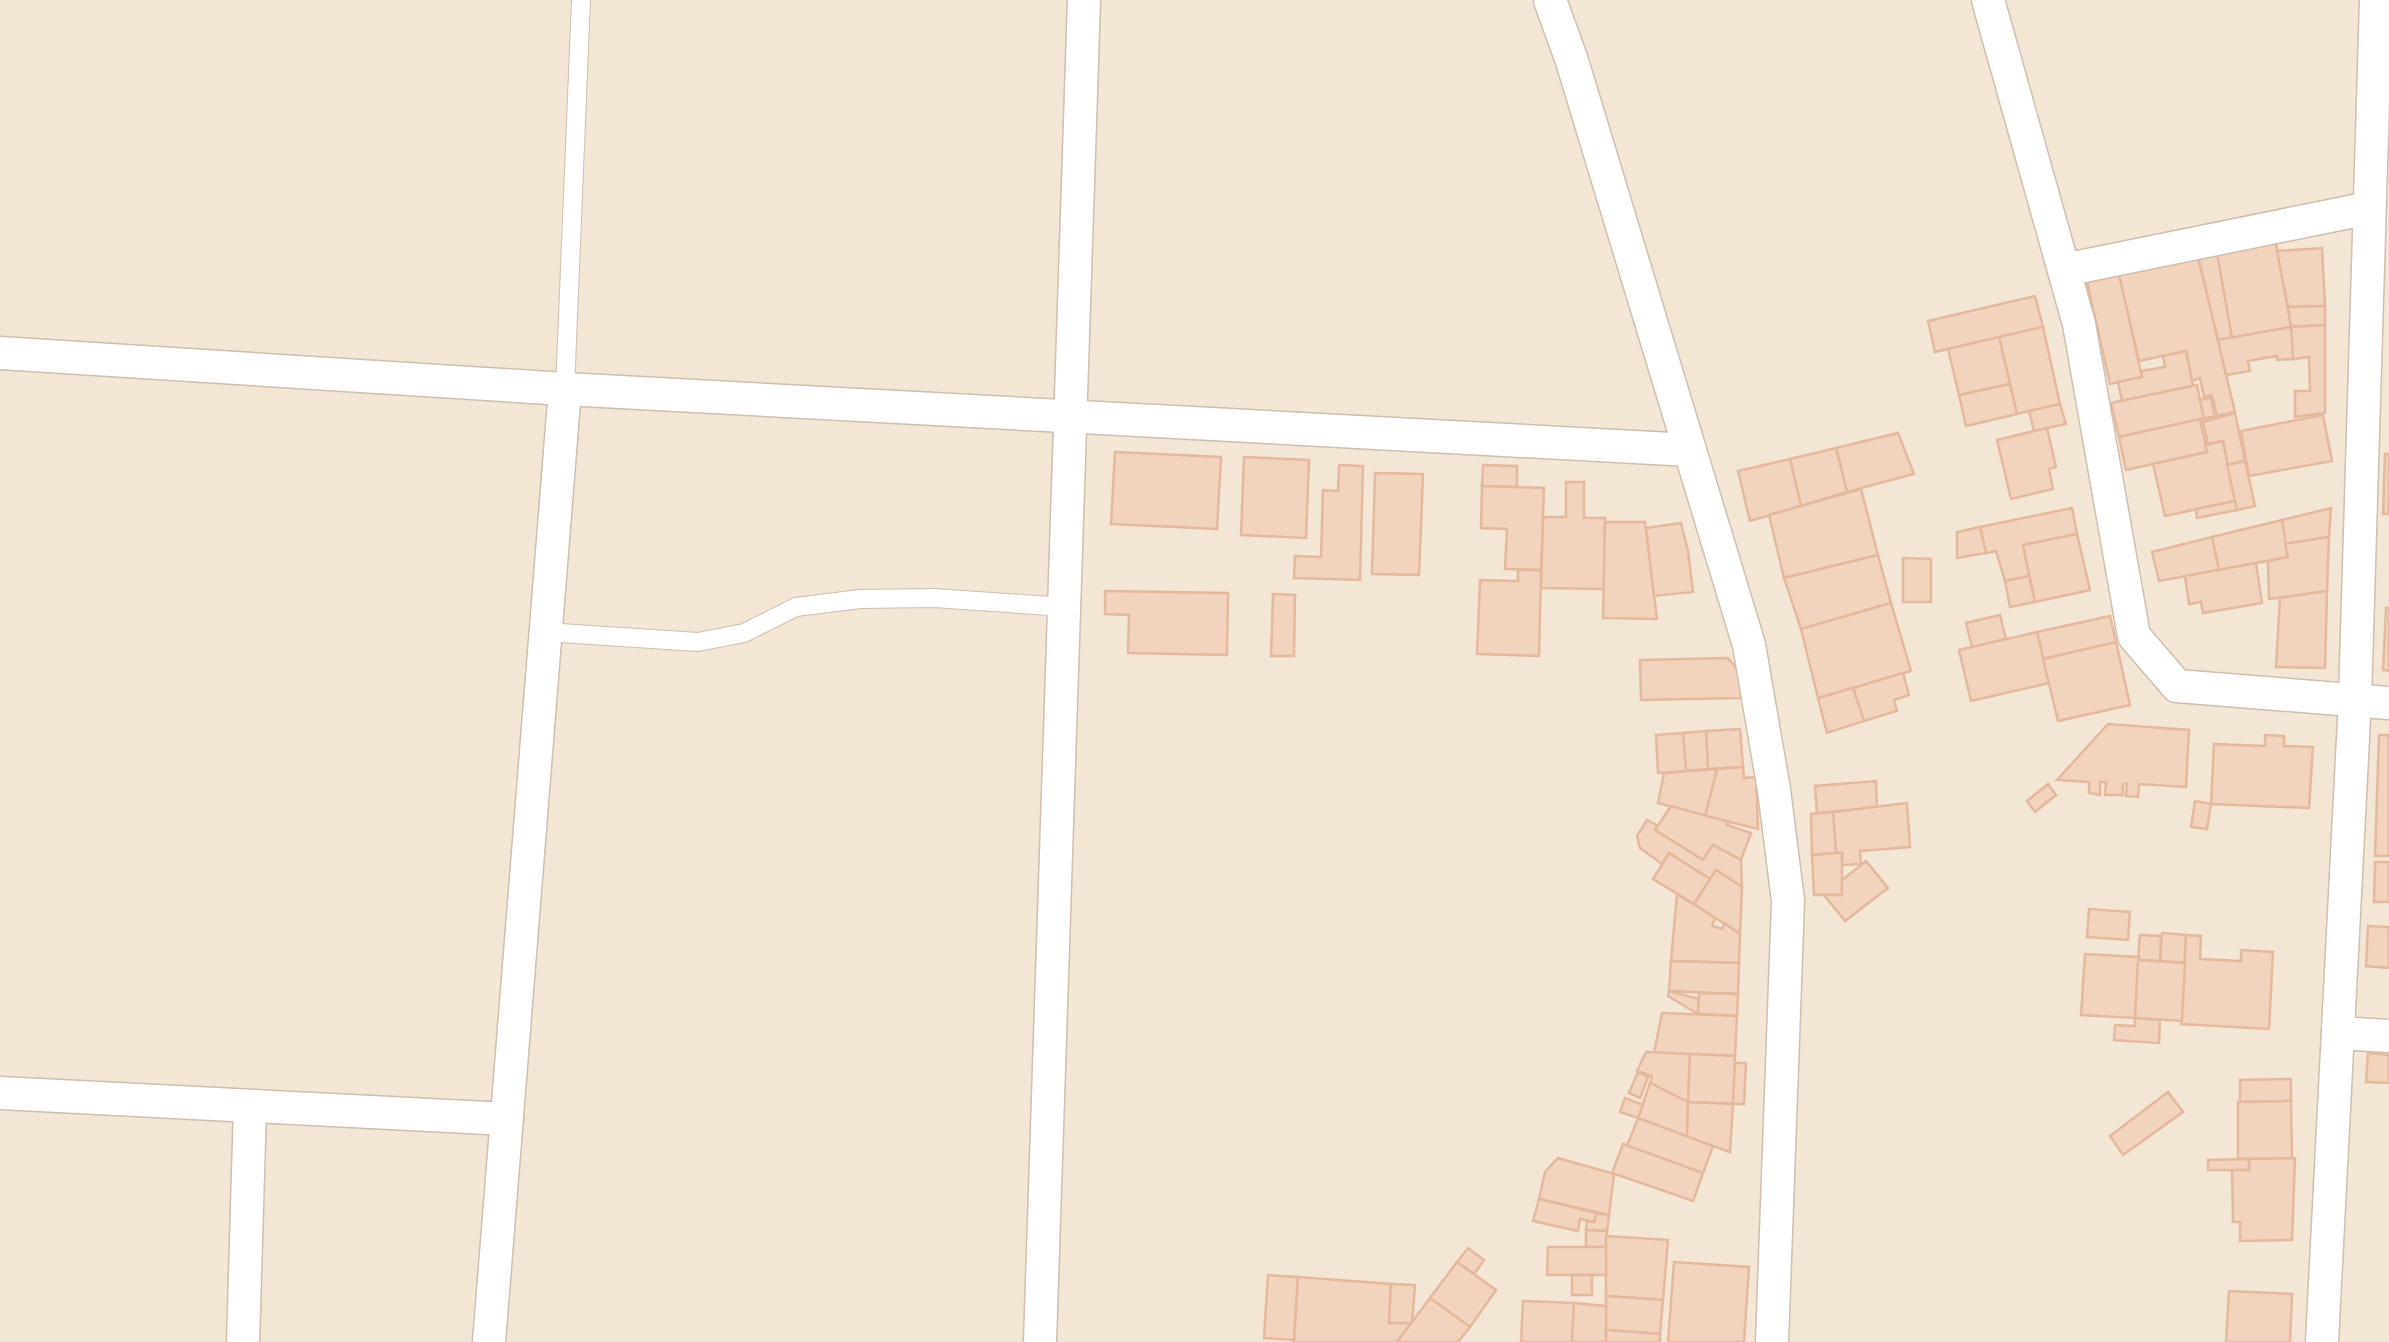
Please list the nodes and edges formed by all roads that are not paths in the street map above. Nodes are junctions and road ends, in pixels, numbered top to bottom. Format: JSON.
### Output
{"nodes":[{"id":1,"x":581,"y":0,"type":"edge"},
{"id":2,"x":1084,"y":0,"type":"edge"},
{"id":3,"x":1550,"y":0,"type":"edge"},
{"id":4,"x":1988,"y":0,"type":"edge"},
{"id":5,"x":2376,"y":0,"type":"edge"},
{"id":6,"x":2380,"y":100,"type":"edge"},
{"id":7,"x":2369,"y":208,"type":"junction"},
{"id":8,"x":2064,"y":270,"type":"junction"},
{"id":9,"x":0,"y":353,"type":"edge"},
{"id":10,"x":565,"y":389,"type":"junction"},
{"id":11,"x":1072,"y":415,"type":"junction"},
{"id":12,"x":1690,"y":450,"type":"junction"},
{"id":13,"x":1065,"y":607,"type":"junction"},
{"id":14,"x":545,"y":632,"type":"junction"},
{"id":15,"x":2355,"y":699,"type":"junction"},
{"id":16,"x":2389,"y":703,"type":"edge"},
{"id":17,"x":2338,"y":1032,"type":"junction"},
{"id":18,"x":2389,"y":1036,"type":"edge"},
{"id":19,"x":0,"y":1093,"type":"edge"},
{"id":20,"x":250,"y":1107,"type":"junction"},
{"id":21,"x":507,"y":1118,"type":"junction"},
{"id":22,"x":243,"y":1342,"type":"edge"},
{"id":23,"x":489,"y":1342,"type":"edge"},
{"id":24,"x":1040,"y":1342,"type":"edge"},
{"id":25,"x":1772,"y":1342,"type":"edge"},
{"id":26,"x":2322,"y":1342,"type":"edge"}],
"edges":[{"from":1,"to":10,"type":"lane"},
{"from":2,"to":11,"type":"street"},
{"from":3,"to":12,"type":"street"},
{"from":4,"to":8,"type":"street"},
{"from":5,"to":6,"type":"street"},
{"from":6,"to":7,"type":"street"},
{"from":7,"to":8,"type":"street"},
{"from":7,"to":15,"type":"street"},
{"from":8,"to":15,"type":"street"},
{"from":9,"to":10,"type":"street"},
{"from":10,"to":11,"type":"street"},
{"from":10,"to":14,"type":"street"},
{"from":11,"to":12,"type":"street"},
{"from":11,"to":13,"type":"street"},
{"from":12,"to":25,"type":"street"},
{"from":13,"to":14,"type":"lane"},
{"from":13,"to":24,"type":"street"},
{"from":14,"to":21,"type":"street"},
{"from":15,"to":16,"type":"street"},
{"from":15,"to":17,"type":"street"},
{"from":17,"to":18,"type":"street"},
{"from":17,"to":26,"type":"street"},
{"from":19,"to":20,"type":"street"},
{"from":20,"to":21,"type":"street"},
{"from":20,"to":22,"type":"street"},
{"from":21,"to":23,"type":"street"}]}
